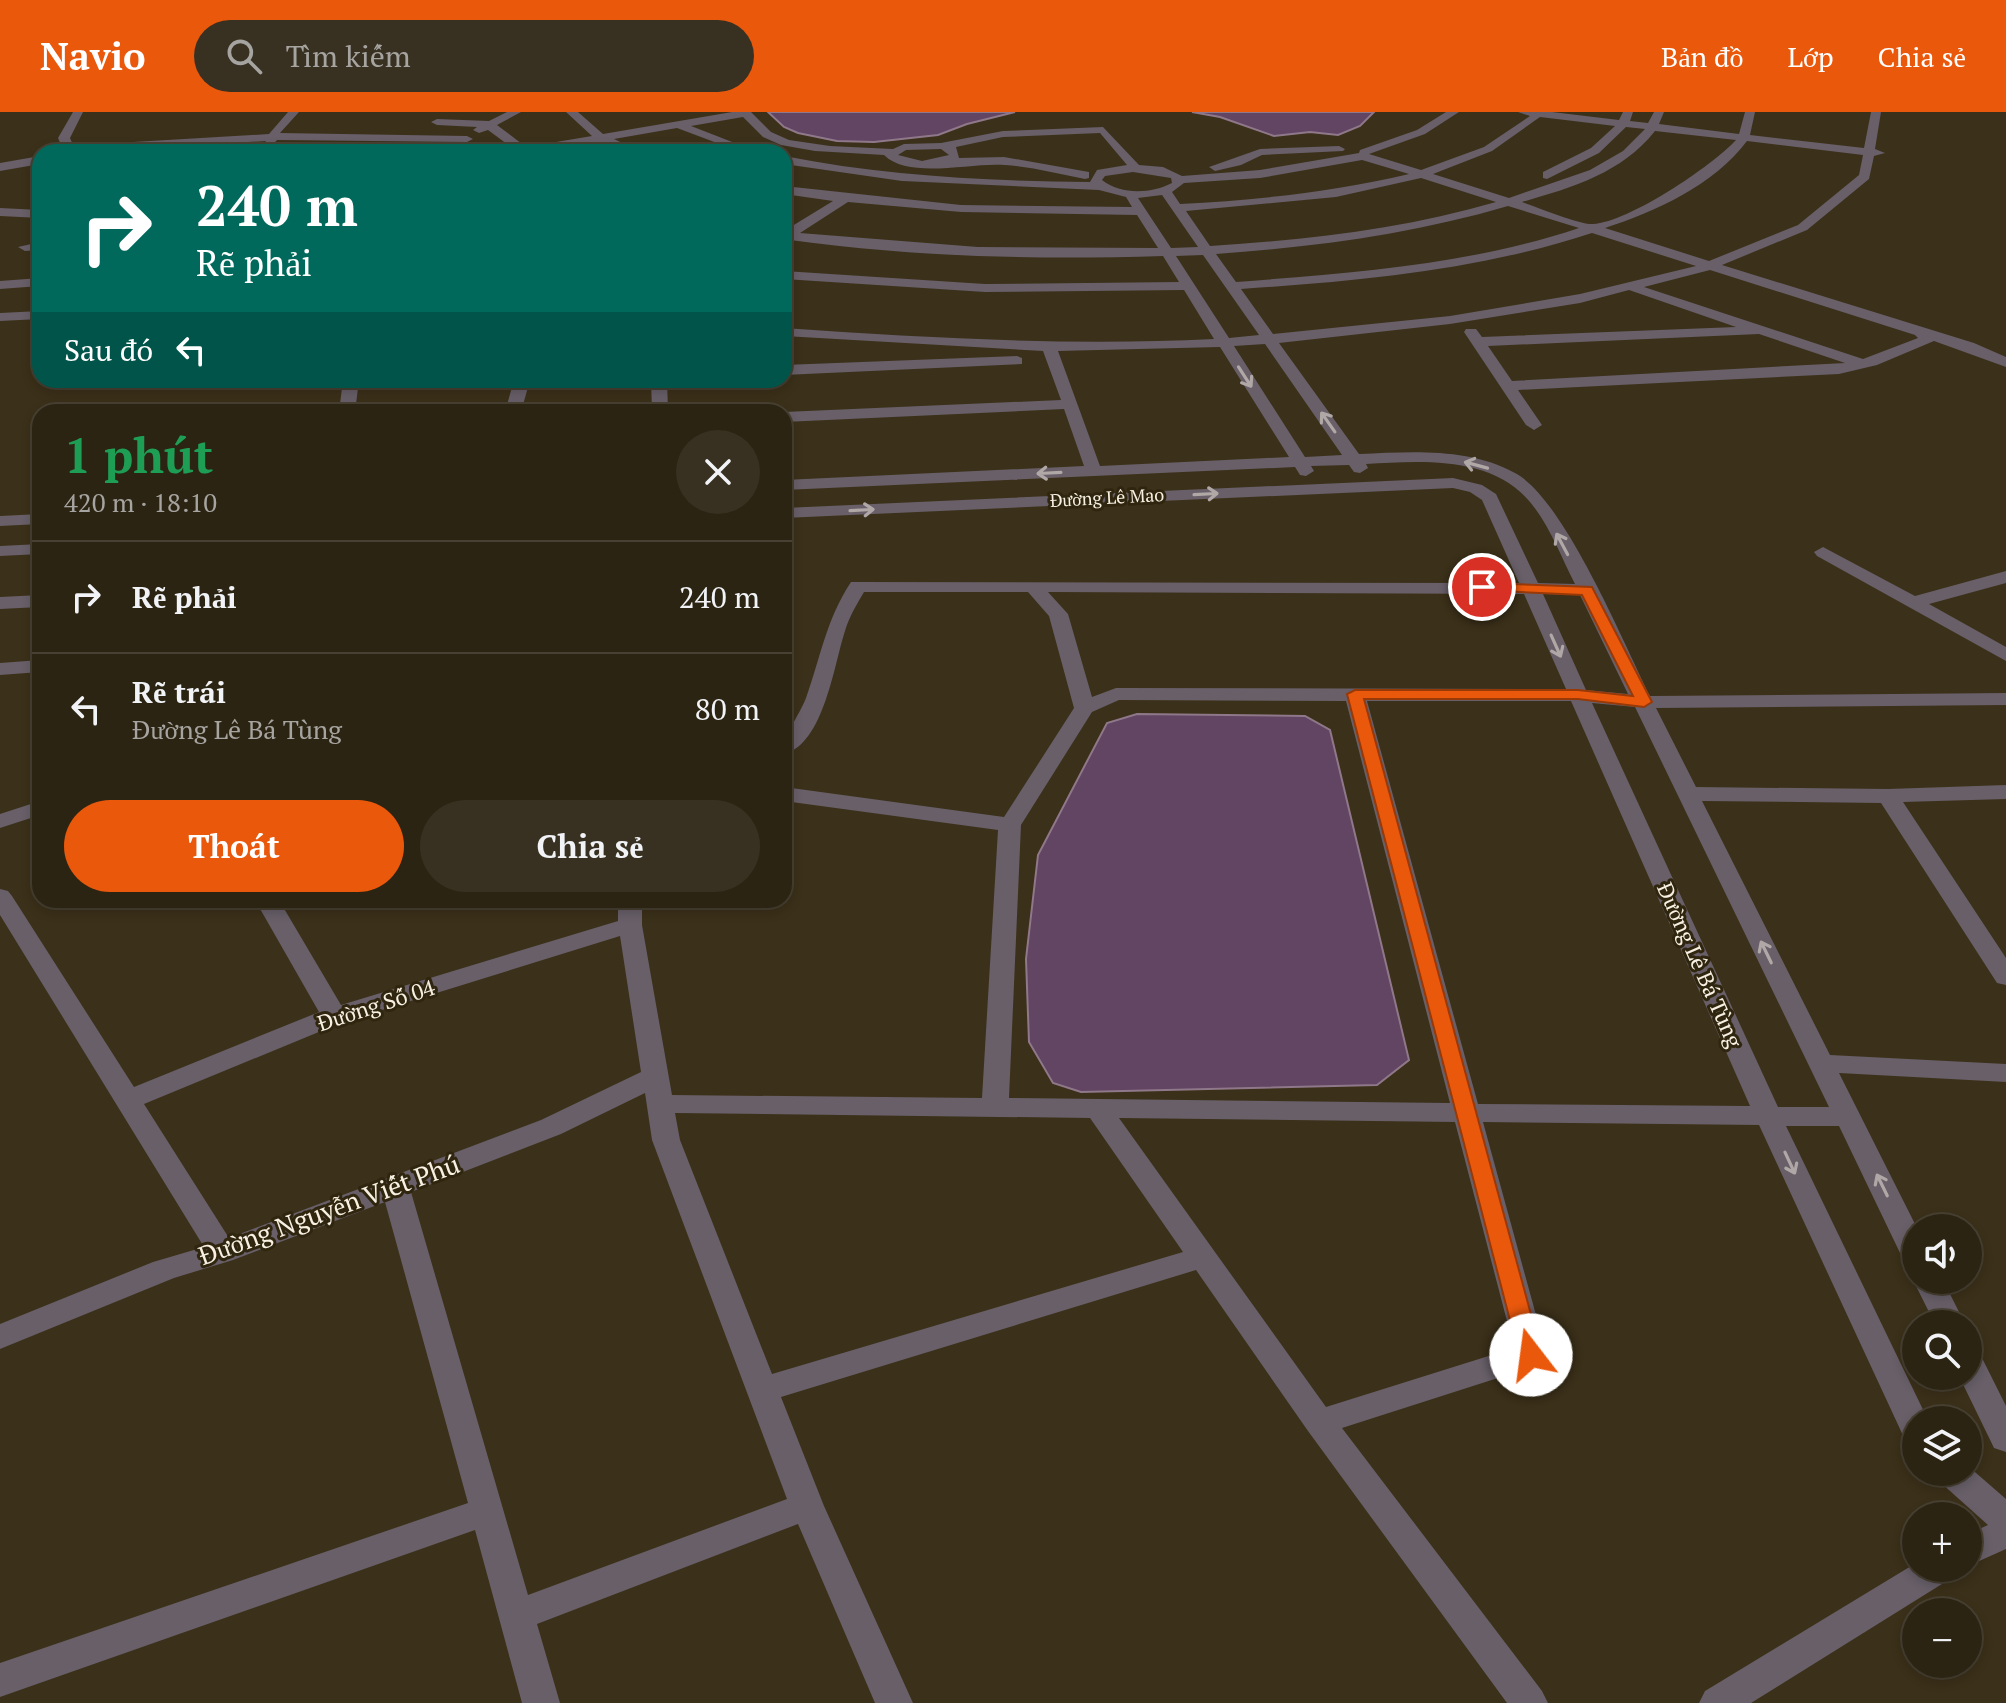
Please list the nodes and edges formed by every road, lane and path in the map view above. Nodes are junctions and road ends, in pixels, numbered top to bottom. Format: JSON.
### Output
{"nodes":[{"id":1,"x":78,"y":112,"type":"edge"},
{"id":2,"x":294,"y":112,"type":"edge"},
{"id":3,"x":516,"y":112,"type":"edge"},
{"id":4,"x":571,"y":112,"type":"edge"},
{"id":5,"x":744,"y":112,"type":"edge"},
{"id":6,"x":1454,"y":112,"type":"edge"},
{"id":7,"x":1522,"y":112,"type":"edge"},
{"id":8,"x":1659,"y":112,"type":"edge"},
{"id":9,"x":1750,"y":112,"type":"edge"},
{"id":10,"x":1876,"y":112,"type":"edge"},
{"id":11,"x":655,"y":113,"type":"edge"},
{"id":12,"x":1537,"y":113,"type":"edge"},
{"id":13,"x":1626,"y":118,"type":"edge"},
{"id":14,"x":425,"y":121,"type":"dead end"},
{"id":15,"x":283,"y":122,"type":"junction"},
{"id":16,"x":309,"y":122,"type":"dead end"},
{"id":17,"x":269,"y":123,"type":"dead end"},
{"id":18,"x":255,"y":124,"type":"dead end"},
{"id":19,"x":488,"y":124,"type":"junction"},
{"id":20,"x":676,"y":125,"type":"junction"},
{"id":21,"x":212,"y":127,"type":"dead end"},
{"id":22,"x":1652,"y":128,"type":"junction"},
{"id":23,"x":996,"y":135,"type":"junction"},
{"id":24,"x":366,"y":136,"type":"junction"},
{"id":25,"x":272,"y":137,"type":"junction"},
{"id":26,"x":601,"y":138,"type":"junction"},
{"id":27,"x":1744,"y":138,"type":"junction"},
{"id":28,"x":467,"y":139,"type":"junction"},
{"id":29,"x":67,"y":144,"type":"edge"},
{"id":30,"x":198,"y":144,"type":"edge"},
{"id":31,"x":269,"y":144,"type":"edge"},
{"id":32,"x":360,"y":144,"type":"edge"},
{"id":33,"x":461,"y":144,"type":"edge"},
{"id":34,"x":512,"y":144,"type":"edge"},
{"id":35,"x":567,"y":144,"type":"edge"},
{"id":36,"x":616,"y":144,"type":"edge"},
{"id":37,"x":729,"y":144,"type":"edge"},
{"id":38,"x":941,"y":146,"type":"junction"},
{"id":39,"x":1342,"y":149,"type":"dead end"},
{"id":40,"x":1364,"y":152,"type":"dead end"},
{"id":41,"x":1879,"y":153,"type":"junction"},
{"id":42,"x":895,"y":156,"type":"junction"},
{"id":43,"x":32,"y":161,"type":"edge"},
{"id":44,"x":792,"y":161,"type":"edge"},
{"id":45,"x":1009,"y":161,"type":"junction"},
{"id":46,"x":942,"y":162,"type":"junction"},
{"id":47,"x":0,"y":167,"type":"edge"},
{"id":48,"x":1135,"y":168,"type":"junction"},
{"id":49,"x":1419,"y":174,"type":"junction"},
{"id":50,"x":879,"y":175,"type":"junction"},
{"id":51,"x":1174,"y":176,"type":"junction"},
{"id":52,"x":1098,"y":182,"type":"junction"},
{"id":53,"x":792,"y":191,"type":"edge"},
{"id":54,"x":1165,"y":191,"type":"junction"},
{"id":55,"x":1129,"y":193,"type":"junction"},
{"id":56,"x":1490,"y":195,"type":"junction"},
{"id":57,"x":843,"y":200,"type":"junction"},
{"id":58,"x":1512,"y":202,"type":"junction"},
{"id":59,"x":1177,"y":208,"type":"junction"},
{"id":60,"x":1140,"y":211,"type":"junction"},
{"id":61,"x":0,"y":212,"type":"edge"},
{"id":62,"x":32,"y":214,"type":"edge"},
{"id":63,"x":1591,"y":228,"type":"junction"},
{"id":64,"x":792,"y":230,"type":"edge"},
{"id":65,"x":792,"y":232,"type":"edge"},
{"id":66,"x":1202,"y":244,"type":"junction"},
{"id":67,"x":1162,"y":246,"type":"junction"},
{"id":68,"x":25,"y":247,"type":"dead end"},
{"id":69,"x":32,"y":247,"type":"edge"},
{"id":70,"x":1709,"y":266,"type":"junction"},
{"id":71,"x":792,"y":276,"type":"edge"},
{"id":72,"x":32,"y":283,"type":"edge"},
{"id":73,"x":0,"y":285,"type":"edge"},
{"id":74,"x":1187,"y":286,"type":"junction"},
{"id":75,"x":1232,"y":286,"type":"junction"},
{"id":76,"x":1634,"y":288,"type":"junction"},
{"id":77,"x":32,"y":315,"type":"edge"},
{"id":78,"x":0,"y":317,"type":"edge"},
{"id":79,"x":1463,"y":320,"type":"junction"},
{"id":80,"x":1761,"y":330,"type":"junction"},
{"id":81,"x":792,"y":333,"type":"edge"},
{"id":82,"x":1924,"y":334,"type":"junction"},
{"id":83,"x":1269,"y":338,"type":"junction"},
{"id":84,"x":1479,"y":342,"type":"junction"},
{"id":85,"x":1223,"y":343,"type":"junction"},
{"id":86,"x":1052,"y":353,"type":"junction"},
{"id":87,"x":2006,"y":362,"type":"edge"},
{"id":88,"x":1864,"y":365,"type":"junction"},
{"id":89,"x":792,"y":369,"type":"edge"},
{"id":90,"x":1508,"y":386,"type":"junction"},
{"id":91,"x":1070,"y":404,"type":"junction"},
{"id":92,"x":792,"y":417,"type":"edge"},
{"id":93,"x":1534,"y":425,"type":"dead end"},
{"id":94,"x":1354,"y":459,"type":"junction"},
{"id":95,"x":1300,"y":462,"type":"junction"},
{"id":96,"x":1094,"y":471,"type":"junction"},
{"id":97,"x":792,"y":485,"type":"edge"},
{"id":98,"x":1373,"y":486,"type":"junction"},
{"id":99,"x":1317,"y":489,"type":"junction"},
{"id":100,"x":1490,"y":498,"type":"joint"},
{"id":101,"x":792,"y":513,"type":"edge"},
{"id":102,"x":32,"y":519,"type":"edge"},
{"id":103,"x":0,"y":521,"type":"edge"},
{"id":104,"x":32,"y":549,"type":"edge"},
{"id":105,"x":0,"y":551,"type":"edge"},
{"id":106,"x":1823,"y":552,"type":"dead end"},
{"id":107,"x":2006,"y":577,"type":"edge"},
{"id":108,"x":1033,"y":586,"type":"junction"},
{"id":109,"x":1531,"y":589,"type":"junction"},
{"id":110,"x":1587,"y":590,"type":"junction"},
{"id":111,"x":32,"y":601,"type":"edge"},
{"id":112,"x":0,"y":603,"type":"edge"},
{"id":113,"x":1913,"y":603,"type":"junction"},
{"id":114,"x":2006,"y":655,"type":"edge"},
{"id":115,"x":32,"y":667,"type":"edge"},
{"id":116,"x":0,"y":669,"type":"edge"},
{"id":117,"x":1355,"y":694,"type":"junction"},
{"id":118,"x":1578,"y":695,"type":"junction"},
{"id":119,"x":2006,"y":699,"type":"edge"},
{"id":120,"x":1644,"y":702,"type":"junction"},
{"id":121,"x":1084,"y":708,"type":"junction"},
{"id":122,"x":792,"y":743,"type":"edge"},
{"id":123,"x":2006,"y":792,"type":"edge"},
{"id":124,"x":1689,"y":794,"type":"junction"},
{"id":125,"x":792,"y":795,"type":"edge"},
{"id":126,"x":1888,"y":796,"type":"junction"},
{"id":127,"x":32,"y":811,"type":"edge"},
{"id":128,"x":0,"y":821,"type":"edge"},
{"id":129,"x":1010,"y":825,"type":"junction"},
{"id":130,"x":0,"y":896,"type":"edge"},
{"id":131,"x":272,"y":908,"type":"edge"},
{"id":132,"x":630,"y":912,"type":"edge"},
{"id":133,"x":2006,"y":977,"type":"edge"},
{"id":134,"x":334,"y":1016,"type":"junction"},
{"id":135,"x":1821,"y":1063,"type":"junction"},
{"id":136,"x":2006,"y":1073,"type":"edge"},
{"id":137,"x":658,"y":1090,"type":"junction"},
{"id":138,"x":128,"y":1100,"type":"junction"},
{"id":139,"x":995,"y":1108,"type":"junction"},
{"id":140,"x":1098,"y":1109,"type":"junction"},
{"id":141,"x":1466,"y":1114,"type":"junction"},
{"id":142,"x":1848,"y":1117,"type":"junction"},
{"id":143,"x":1769,"y":1118,"type":"junction"},
{"id":144,"x":395,"y":1187,"type":"junction"},
{"id":145,"x":1902,"y":1227,"type":"edge"},
{"id":146,"x":223,"y":1252,"type":"junction"},
{"id":147,"x":1202,"y":1257,"type":"junction"},
{"id":148,"x":0,"y":1337,"type":"edge"},
{"id":149,"x":762,"y":1390,"type":"junction"},
{"id":150,"x":1982,"y":1390,"type":"edge"},
{"id":151,"x":1905,"y":1406,"type":"edge"},
{"id":152,"x":1319,"y":1422,"type":"junction"},
{"id":153,"x":2006,"y":1439,"type":"edge"},
{"id":154,"x":1968,"y":1486,"type":"edge"},
{"id":155,"x":807,"y":1506,"type":"junction"},
{"id":156,"x":487,"y":1511,"type":"junction"},
{"id":157,"x":2006,"y":1520,"type":"edge"},
{"id":158,"x":2006,"y":1532,"type":"edge"},
{"id":159,"x":1982,"y":1544,"type":"edge"},
{"id":160,"x":1915,"y":1582,"type":"edge"},
{"id":161,"x":516,"y":1616,"type":"junction"},
{"id":162,"x":0,"y":1680,"type":"edge"},
{"id":163,"x":541,"y":1703,"type":"edge"},
{"id":164,"x":894,"y":1703,"type":"edge"},
{"id":165,"x":1529,"y":1703,"type":"edge"},
{"id":166,"x":1718,"y":1703,"type":"edge"}],
"edges":[{"from":1,"to":29,"type":"street"},
{"from":2,"to":15,"type":"street"},
{"from":3,"to":19,"type":"street"},
{"from":4,"to":26,"type":"street"},
{"from":5,"to":20,"type":"street"},
{"from":5,"to":42,"type":"street"},
{"from":6,"to":40,"type":"street"},
{"from":7,"to":12,"type":"street"},
{"from":8,"to":22,"type":"street"},
{"from":9,"to":27,"type":"street"},
{"from":10,"to":41,"type":"street"},
{"from":11,"to":20,"type":"street"},
{"from":12,"to":13,"type":"street"},
{"from":12,"to":49,"type":"street"},
{"from":13,"to":22,"type":"street"},
{"from":13,"to":56,"type":"street"},
{"from":14,"to":19,"type":"street"},
{"from":15,"to":16,"type":"street"},
{"from":15,"to":17,"type":"street"},
{"from":15,"to":25,"type":"street"},
{"from":18,"to":21,"type":"street"},
{"from":19,"to":28,"type":"street"},
{"from":19,"to":34,"type":"street"},
{"from":20,"to":26,"type":"street"},
{"from":20,"to":37,"type":"street"},
{"from":22,"to":27,"type":"street"},
{"from":22,"to":58,"type":"street"},
{"from":23,"to":38,"type":"street"},
{"from":23,"to":45,"type":"street"},
{"from":23,"to":48,"type":"street"},
{"from":24,"to":25,"type":"street"},
{"from":24,"to":28,"type":"street"},
{"from":24,"to":32,"type":"street"},
{"from":25,"to":30,"type":"street"},
{"from":25,"to":31,"type":"street"},
{"from":26,"to":35,"type":"street"},
{"from":26,"to":36,"type":"street"},
{"from":27,"to":41,"type":"street"},
{"from":27,"to":63,"type":"street"},
{"from":28,"to":33,"type":"street"},
{"from":38,"to":42,"type":"street"},
{"from":38,"to":46,"type":"street"},
{"from":39,"to":51,"type":"street"},
{"from":41,"to":70,"type":"street"},
{"from":42,"to":46,"type":"street"},
{"from":42,"to":50,"type":"street"},
{"from":43,"to":47,"type":"street"},
{"from":44,"to":50,"type":"street"},
{"from":45,"to":46,"type":"street"},
{"from":45,"to":52,"type":"street"},
{"from":48,"to":51,"type":"street"},
{"from":48,"to":52,"type":"street"},
{"from":49,"to":51,"type":"street"},
{"from":49,"to":56,"type":"street"},
{"from":49,"to":59,"type":"street"},
{"from":50,"to":52,"type":"street"},
{"from":50,"to":57,"type":"street"},
{"from":51,"to":54,"type":"street"},
{"from":52,"to":55,"type":"street"},
{"from":53,"to":57,"type":"street"},
{"from":54,"to":55,"type":"street"},
{"from":54,"to":59,"type":"street"},
{"from":55,"to":60,"type":"street"},
{"from":56,"to":58,"type":"street"},
{"from":56,"to":66,"type":"street"},
{"from":57,"to":60,"type":"street"},
{"from":57,"to":64,"type":"street"},
{"from":58,"to":63,"type":"street"},
{"from":58,"to":66,"type":"street"},
{"from":59,"to":66,"type":"street"},
{"from":60,"to":67,"type":"street"},
{"from":61,"to":62,"type":"street"},
{"from":63,"to":70,"type":"street"},
{"from":63,"to":75,"type":"street"},
{"from":65,"to":67,"type":"street"},
{"from":66,"to":67,"type":"street"},
{"from":66,"to":75,"type":"street"},
{"from":67,"to":74,"type":"street"},
{"from":68,"to":69,"type":"street"},
{"from":70,"to":76,"type":"street"},
{"from":70,"to":82,"type":"street"},
{"from":71,"to":74,"type":"street"},
{"from":72,"to":73,"type":"street"},
{"from":74,"to":85,"type":"street"},
{"from":75,"to":83,"type":"street"},
{"from":76,"to":79,"type":"street"},
{"from":76,"to":80,"type":"street"},
{"from":77,"to":78,"type":"street"},
{"from":79,"to":83,"type":"street"},
{"from":79,"to":84,"type":"street"},
{"from":80,"to":84,"type":"street"},
{"from":80,"to":88,"type":"street"},
{"from":81,"to":86,"type":"street"},
{"from":82,"to":87,"type":"street"},
{"from":82,"to":88,"type":"street"},
{"from":83,"to":85,"type":"street"},
{"from":94,"to":83,"type":"street","one_way":true},
{"from":84,"to":90,"type":"street"},
{"from":85,"to":86,"type":"street"},
{"from":85,"to":95,"type":"street","one_way":true},
{"from":86,"to":89,"type":"street"},
{"from":86,"to":91,"type":"street"},
{"from":88,"to":90,"type":"street"},
{"from":90,"to":93,"type":"street"},
{"from":91,"to":92,"type":"street"},
{"from":91,"to":96,"type":"street"},
{"from":94,"to":95,"type":"street","name":"Đường Lê Mao"},
{"from":94,"to":98,"type":"street"},
{"from":110,"to":94,"type":"street","name":"Đường Lê Mao","one_way":true},
{"from":95,"to":96,"type":"street","name":"Đường Lê Mao"},
{"from":95,"to":99,"type":"street"},
{"from":96,"to":97,"type":"street","name":"Đường Lê Mao","one_way":true},
{"from":98,"to":99,"type":"street","name":"Đường Lê Mao"},
{"from":98,"to":100,"type":"street","name":"Đường Lê Mao"},
{"from":101,"to":99,"type":"street","name":"Đường Lê Mao","one_way":true},
{"from":100,"to":109,"type":"street","name":"Đường Lê Bá Tùng"},
{"from":102,"to":103,"type":"street"},
{"from":104,"to":105,"type":"street"},
{"from":106,"to":113,"type":"street"},
{"from":107,"to":113,"type":"street"},
{"from":108,"to":109,"type":"street"},
{"from":108,"to":121,"type":"street"},
{"from":108,"to":122,"type":"street"},
{"from":109,"to":110,"type":"street"},
{"from":109,"to":118,"type":"street","name":"Đường Lê Bá Tùng","one_way":true},
{"from":110,"to":120,"type":"street"},
{"from":111,"to":112,"type":"street"},
{"from":113,"to":114,"type":"street"},
{"from":115,"to":116,"type":"street"},
{"from":117,"to":118,"type":"street"},
{"from":117,"to":121,"type":"street"},
{"from":117,"to":141,"type":"street"},
{"from":118,"to":120,"type":"street"},
{"from":118,"to":143,"type":"street","name":"Đường Lê Bá Tùng"},
{"from":119,"to":120,"type":"street"},
{"from":120,"to":124,"type":"street"},
{"from":121,"to":129,"type":"street"},
{"from":123,"to":126,"type":"street"},
{"from":124,"to":126,"type":"street"},
{"from":135,"to":124,"type":"street","one_way":true},
{"from":125,"to":129,"type":"street"},
{"from":126,"to":133,"type":"street"},
{"from":127,"to":128,"type":"street"},
{"from":129,"to":139,"type":"street"},
{"from":130,"to":138,"type":"street"},
{"from":131,"to":134,"type":"street"},
{"from":132,"to":134,"type":"street","name":"Đường Số 04"},
{"from":132,"to":137,"type":"street"},
{"from":134,"to":138,"type":"street","name":"Đường Số 04"},
{"from":135,"to":136,"type":"street"},
{"from":135,"to":142,"type":"street"},
{"from":137,"to":139,"type":"street"},
{"from":137,"to":144,"type":"street","name":"Đường Nguyễn Viết Phú"},
{"from":137,"to":149,"type":"street"},
{"from":138,"to":146,"type":"street"},
{"from":139,"to":140,"type":"street"},
{"from":140,"to":141,"type":"street"},
{"from":140,"to":147,"type":"street"},
{"from":141,"to":143,"type":"street"},
{"from":141,"to":152,"type":"street"},
{"from":142,"to":143,"type":"street"},
{"from":145,"to":142,"type":"street","one_way":true},
{"from":143,"to":151,"type":"street","name":"Đường Lê Bá Tùng","one_way":true},
{"from":144,"to":146,"type":"street","name":"Đường Nguyễn Viết Phú"},
{"from":144,"to":156,"type":"street"},
{"from":146,"to":148,"type":"street","name":"Đường Nguyễn Viết Phú"},
{"from":147,"to":149,"type":"street"},
{"from":147,"to":152,"type":"street"},
{"from":149,"to":155,"type":"street"},
{"from":150,"to":153,"type":"street"},
{"from":152,"to":165,"type":"street"},
{"from":154,"to":157,"type":"street"},
{"from":155,"to":161,"type":"street"},
{"from":155,"to":164,"type":"street"},
{"from":156,"to":161,"type":"street"},
{"from":156,"to":162,"type":"street"},
{"from":158,"to":159,"type":"street"},
{"from":160,"to":166,"type":"street"},
{"from":161,"to":163,"type":"street"}]}
